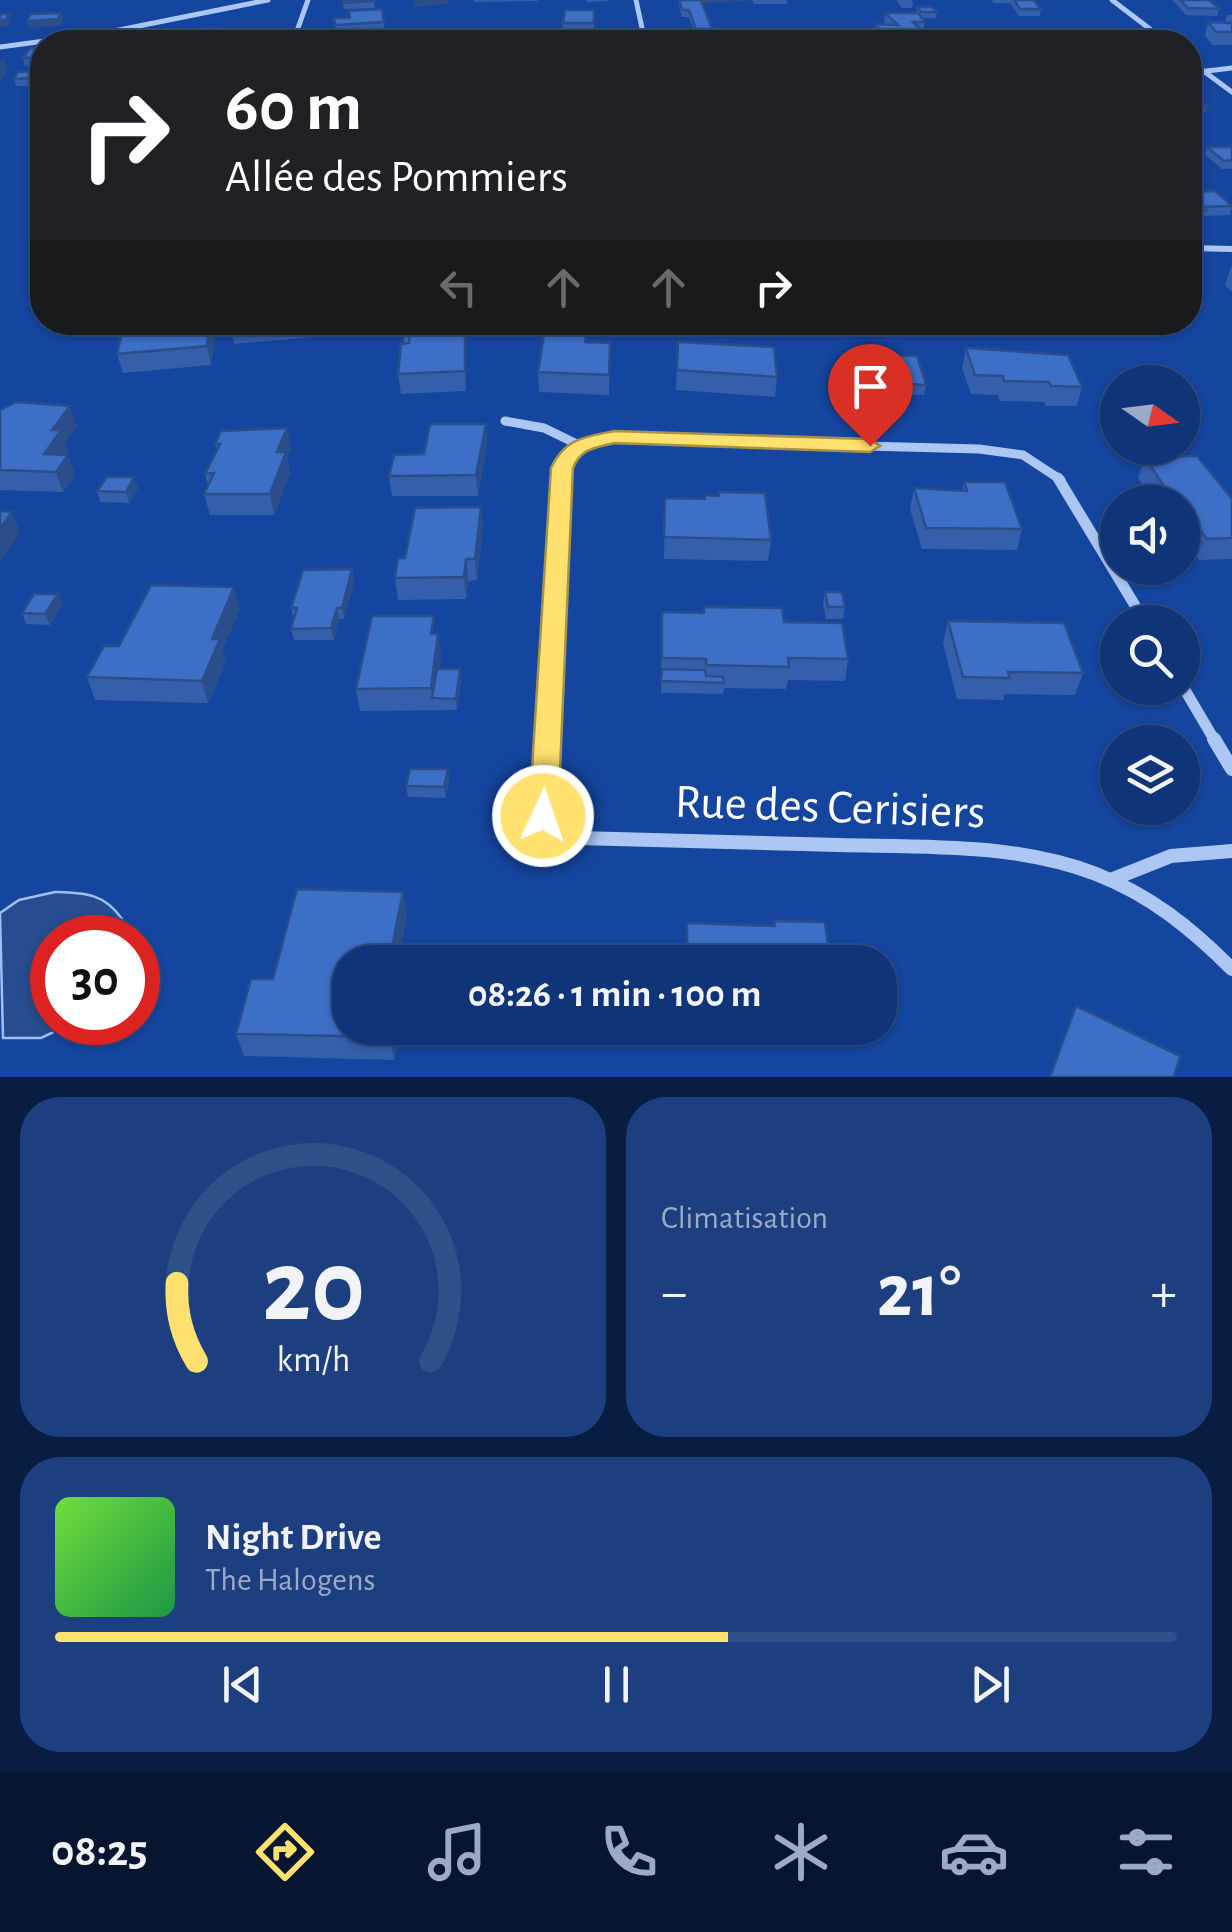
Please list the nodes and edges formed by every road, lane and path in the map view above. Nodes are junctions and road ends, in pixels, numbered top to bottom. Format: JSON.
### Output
{"nodes":[{"id":1,"x":268,"y":0,"type":"edge"},
{"id":2,"x":308,"y":0,"type":"edge"},
{"id":3,"x":636,"y":0,"type":"edge"},
{"id":4,"x":1112,"y":0,"type":"edge"},
{"id":5,"x":119,"y":30,"type":"edge"},
{"id":6,"x":297,"y":30,"type":"edge"},
{"id":7,"x":642,"y":30,"type":"edge"},
{"id":8,"x":1151,"y":30,"type":"edge"},
{"id":9,"x":30,"y":42,"type":"edge"},
{"id":10,"x":0,"y":46,"type":"edge"},
{"id":11,"x":1232,"y":68,"type":"edge"},
{"id":12,"x":1202,"y":70,"type":"edge"},
{"id":13,"x":1202,"y":72,"type":"edge"},
{"id":14,"x":1205,"y":72,"type":"junction"},
{"id":15,"x":1232,"y":92,"type":"edge"},
{"id":16,"x":1202,"y":248,"type":"edge"},
{"id":17,"x":1232,"y":249,"type":"edge"},
{"id":18,"x":504,"y":421,"type":"dead end"},
{"id":19,"x":579,"y":445,"type":"junction"},
{"id":20,"x":1135,"y":605,"type":"edge"},
{"id":21,"x":1194,"y":705,"type":"edge"},
{"id":22,"x":1232,"y":769,"type":"edge"},
{"id":23,"x":1232,"y":851,"type":"edge"},
{"id":24,"x":1113,"y":879,"type":"junction"},
{"id":25,"x":1232,"y":969,"type":"edge"}],
"edges":[{"from":1,"to":5,"type":"street"},
{"from":2,"to":6,"type":"street"},
{"from":3,"to":7,"type":"street"},
{"from":4,"to":8,"type":"street"},
{"from":9,"to":10,"type":"street"},
{"from":11,"to":14,"type":"street"},
{"from":12,"to":14,"type":"street"},
{"from":13,"to":14,"type":"street"},
{"from":14,"to":15,"type":"street"},
{"from":16,"to":17,"type":"street"},
{"from":18,"to":19,"type":"street"},
{"from":19,"to":20,"type":"street"},
{"from":19,"to":24,"type":"street","name":"Rue des Cerisiers"},
{"from":21,"to":22,"type":"street"},
{"from":23,"to":24,"type":"street"},
{"from":24,"to":25,"type":"street","name":"Rue des Cerisiers"}]}
